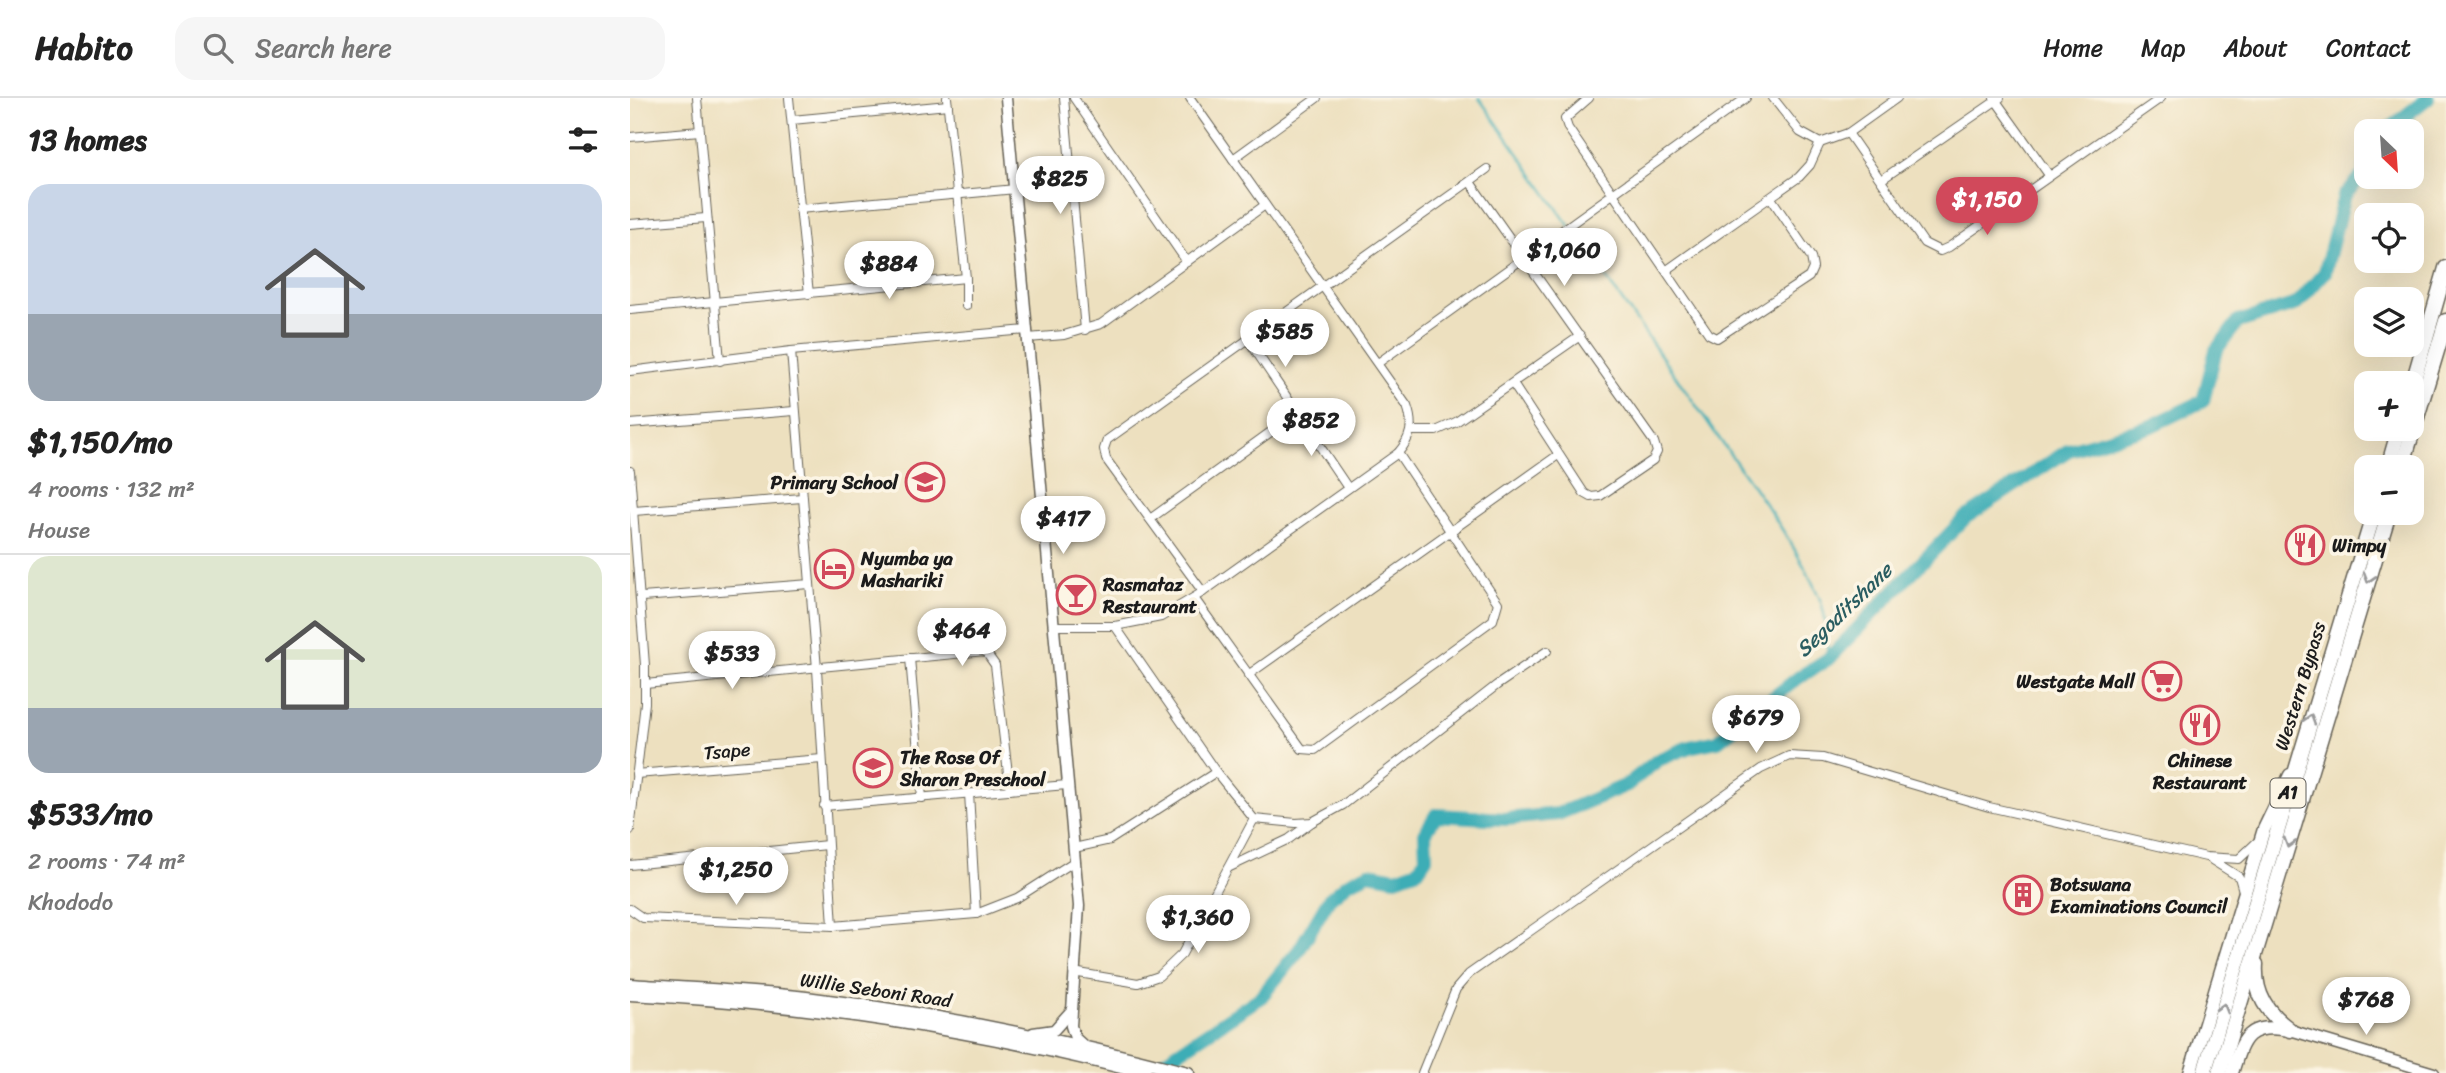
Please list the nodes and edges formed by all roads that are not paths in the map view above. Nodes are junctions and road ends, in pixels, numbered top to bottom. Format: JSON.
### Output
{"nodes":[{"id":1,"x":697,"y":98,"type":"edge"},
{"id":2,"x":789,"y":98,"type":"edge"},
{"id":3,"x":1006,"y":98,"type":"edge"},
{"id":4,"x":1064,"y":98,"type":"edge"},
{"id":5,"x":1074,"y":98,"type":"edge"},
{"id":6,"x":1190,"y":98,"type":"edge"},
{"id":7,"x":1317,"y":98,"type":"edge"},
{"id":8,"x":1589,"y":98,"type":"edge"},
{"id":9,"x":1746,"y":98,"type":"edge"},
{"id":10,"x":1773,"y":98,"type":"edge"},
{"id":11,"x":1897,"y":98,"type":"edge"},
{"id":12,"x":2161,"y":98,"type":"edge"},
{"id":13,"x":1997,"y":99,"type":"edge"},
{"id":14,"x":947,"y":101,"type":"edge"},
{"id":15,"x":1307,"y":101,"type":"edge"},
{"id":16,"x":1886,"y":101,"type":"edge"},
{"id":17,"x":792,"y":120,"type":"junction"},
{"id":18,"x":700,"y":131,"type":"junction"},
{"id":19,"x":1848,"y":133,"type":"junction"},
{"id":20,"x":630,"y":137,"type":"edge"},
{"id":21,"x":1820,"y":143,"type":"junction"},
{"id":22,"x":1233,"y":159,"type":"junction"},
{"id":23,"x":1487,"y":169,"type":"dead end"},
{"id":24,"x":2049,"y":175,"type":"junction"},
{"id":25,"x":1881,"y":180,"type":"junction"},
{"id":26,"x":1470,"y":182,"type":"junction"},
{"id":27,"x":1016,"y":189,"type":"junction"},
{"id":28,"x":1613,"y":192,"type":"junction"},
{"id":29,"x":958,"y":196,"type":"junction"},
{"id":30,"x":1771,"y":198,"type":"junction"},
{"id":31,"x":1265,"y":205,"type":"junction"},
{"id":32,"x":799,"y":209,"type":"junction"},
{"id":33,"x":706,"y":218,"type":"junction"},
{"id":34,"x":630,"y":224,"type":"edge"},
{"id":35,"x":1523,"y":256,"type":"junction"},
{"id":36,"x":1188,"y":262,"type":"junction"},
{"id":37,"x":2446,"y":268,"type":"edge"},
{"id":38,"x":1667,"y":270,"type":"junction"},
{"id":39,"x":966,"y":278,"type":"junction"},
{"id":40,"x":1323,"y":287,"type":"junction"},
{"id":41,"x":809,"y":294,"type":"junction"},
{"id":42,"x":714,"y":304,"type":"junction"},
{"id":43,"x":966,"y":306,"type":"dead end"},
{"id":44,"x":630,"y":310,"type":"edge"},
{"id":45,"x":2446,"y":321,"type":"edge"},
{"id":46,"x":1085,"y":331,"type":"junction"},
{"id":47,"x":1027,"y":334,"type":"junction"},
{"id":48,"x":1580,"y":336,"type":"junction"},
{"id":49,"x":1249,"y":341,"type":"junction"},
{"id":50,"x":791,"y":351,"type":"junction"},
{"id":51,"x":720,"y":361,"type":"junction"},
{"id":52,"x":1378,"y":363,"type":"junction"},
{"id":53,"x":630,"y":370,"type":"edge"},
{"id":54,"x":2416,"y":371,"type":"edge"},
{"id":55,"x":1513,"y":384,"type":"junction"},
{"id":56,"x":794,"y":411,"type":"junction"},
{"id":57,"x":1297,"y":413,"type":"junction"},
{"id":58,"x":630,"y":424,"type":"edge"},
{"id":59,"x":1411,"y":431,"type":"junction"},
{"id":60,"x":1398,"y":453,"type":"junction"},
{"id":61,"x":1559,"y":455,"type":"junction"},
{"id":62,"x":2406,"y":455,"type":"edge"},
{"id":63,"x":630,"y":471,"type":"edge"},
{"id":64,"x":1348,"y":488,"type":"junction"},
{"id":65,"x":802,"y":498,"type":"junction"},
{"id":66,"x":634,"y":511,"type":"junction"},
{"id":67,"x":1150,"y":519,"type":"junction"},
{"id":68,"x":2370,"y":525,"type":"edge"},
{"id":69,"x":2385,"y":525,"type":"edge"},
{"id":70,"x":1453,"y":531,"type":"junction"},
{"id":71,"x":810,"y":584,"type":"junction"},
{"id":72,"x":1203,"y":592,"type":"junction"},
{"id":73,"x":642,"y":597,"type":"junction"},
{"id":74,"x":1194,"y":598,"type":"junction"},
{"id":75,"x":1115,"y":625,"type":"junction"},
{"id":76,"x":1054,"y":626,"type":"junction"},
{"id":77,"x":1547,"y":651,"type":"dead end"},
{"id":78,"x":910,"y":658,"type":"junction"},
{"id":79,"x":817,"y":669,"type":"junction"},
{"id":80,"x":1248,"y":675,"type":"junction"},
{"id":81,"x":645,"y":684,"type":"junction"},
{"id":82,"x":2298,"y":757,"type":"junction"},
{"id":83,"x":821,"y":759,"type":"junction"},
{"id":84,"x":1216,"y":772,"type":"junction"},
{"id":85,"x":636,"y":774,"type":"junction"},
{"id":86,"x":1067,"y":785,"type":"junction"},
{"id":87,"x":1010,"y":790,"type":"junction"},
{"id":88,"x":969,"y":793,"type":"junction"},
{"id":89,"x":922,"y":797,"type":"junction"},
{"id":90,"x":824,"y":806,"type":"junction"},
{"id":91,"x":1254,"y":819,"type":"junction"},
{"id":92,"x":1312,"y":822,"type":"junction"},
{"id":93,"x":2264,"y":828,"type":"junction"},
{"id":94,"x":630,"y":831,"type":"edge"},
{"id":95,"x":827,"y":845,"type":"junction"},
{"id":96,"x":1074,"y":855,"type":"junction"},
{"id":97,"x":2206,"y":858,"type":"junction"},
{"id":98,"x":630,"y":865,"type":"edge"},
{"id":99,"x":1227,"y":869,"type":"junction"},
{"id":100,"x":2242,"y":902,"type":"junction"},
{"id":101,"x":630,"y":909,"type":"edge"},
{"id":102,"x":976,"y":914,"type":"junction"},
{"id":103,"x":833,"y":926,"type":"junction"},
{"id":104,"x":2258,"y":949,"type":"junction"},
{"id":105,"x":1073,"y":972,"type":"junction"},
{"id":106,"x":630,"y":985,"type":"edge"},
{"id":107,"x":630,"y":994,"type":"edge"},
{"id":108,"x":1070,"y":1012,"type":"junction"},
{"id":109,"x":2290,"y":1030,"type":"junction"},
{"id":110,"x":1026,"y":1033,"type":"junction"},
{"id":111,"x":1085,"y":1047,"type":"junction"},
{"id":112,"x":1112,"y":1058,"type":"junction"},
{"id":113,"x":2224,"y":1070,"type":"edge"},
{"id":114,"x":2427,"y":1072,"type":"edge"},
{"id":115,"x":1145,"y":1073,"type":"edge"},
{"id":116,"x":1188,"y":1073,"type":"edge"},
{"id":117,"x":1420,"y":1073,"type":"edge"},
{"id":118,"x":2190,"y":1073,"type":"edge"},
{"id":119,"x":2204,"y":1073,"type":"edge"}],
"edges":[{"from":1,"to":18,"type":"street"},
{"from":2,"to":17,"type":"street"},
{"from":3,"to":27,"type":"street"},
{"from":4,"to":46,"type":"street"},
{"from":5,"to":36,"type":"street"},
{"from":6,"to":22,"type":"street"},
{"from":7,"to":15,"type":"street"},
{"from":8,"to":28,"type":"street"},
{"from":9,"to":28,"type":"street"},
{"from":10,"to":21,"type":"street"},
{"from":11,"to":16,"type":"street"},
{"from":12,"to":24,"type":"street"},
{"from":13,"to":24,"type":"street"},
{"from":13,"to":25,"type":"street"},
{"from":14,"to":17,"type":"street"},
{"from":14,"to":29,"type":"street"},
{"from":15,"to":22,"type":"street"},
{"from":16,"to":19,"type":"street"},
{"from":17,"to":32,"type":"street"},
{"from":18,"to":20,"type":"street"},
{"from":18,"to":33,"type":"street"},
{"from":19,"to":21,"type":"street"},
{"from":19,"to":25,"type":"street"},
{"from":21,"to":30,"type":"street"},
{"from":22,"to":31,"type":"street"},
{"from":23,"to":26,"type":"street"},
{"from":24,"to":25,"type":"street"},
{"from":26,"to":35,"type":"street"},
{"from":26,"to":40,"type":"street"},
{"from":27,"to":29,"type":"street"},
{"from":27,"to":47,"type":"street"},
{"from":28,"to":35,"type":"street"},
{"from":28,"to":38,"type":"street"},
{"from":29,"to":32,"type":"street"},
{"from":29,"to":39,"type":"street"},
{"from":30,"to":38,"type":"street"},
{"from":30,"to":38,"type":"street"},
{"from":31,"to":36,"type":"street"},
{"from":31,"to":40,"type":"street"},
{"from":32,"to":41,"type":"street"},
{"from":33,"to":34,"type":"street"},
{"from":33,"to":42,"type":"street"},
{"from":35,"to":48,"type":"street"},
{"from":35,"to":52,"type":"street"},
{"from":36,"to":46,"type":"street"},
{"from":37,"to":54,"type":"highway"},
{"from":39,"to":41,"type":"street"},
{"from":39,"to":43,"type":"street"},
{"from":40,"to":49,"type":"street"},
{"from":40,"to":52,"type":"street"},
{"from":41,"to":42,"type":"street"},
{"from":42,"to":44,"type":"street"},
{"from":42,"to":51,"type":"street"},
{"from":45,"to":62,"type":"highway"},
{"from":46,"to":47,"type":"street"},
{"from":47,"to":50,"type":"street"},
{"from":47,"to":76,"type":"street"},
{"from":48,"to":55,"type":"street"},
{"from":48,"to":61,"type":"street"},
{"from":49,"to":57,"type":"street"},
{"from":49,"to":67,"type":"street"},
{"from":50,"to":51,"type":"street"},
{"from":50,"to":56,"type":"street"},
{"from":51,"to":53,"type":"street"},
{"from":52,"to":59,"type":"street"},
{"from":55,"to":59,"type":"street"},
{"from":55,"to":61,"type":"street"},
{"from":56,"to":58,"type":"street"},
{"from":56,"to":65,"type":"street"},
{"from":57,"to":64,"type":"street"},
{"from":57,"to":67,"type":"street"},
{"from":59,"to":60,"type":"street"},
{"from":60,"to":64,"type":"street"},
{"from":60,"to":70,"type":"street"},
{"from":61,"to":70,"type":"street"},
{"from":63,"to":66,"type":"street"},
{"from":64,"to":72,"type":"street"},
{"from":65,"to":66,"type":"street"},
{"from":65,"to":71,"type":"street"},
{"from":66,"to":73,"type":"street"},
{"from":67,"to":72,"type":"street"},
{"from":82,"to":68,"type":"highway","name":"Western Bypass","number":"A1","one_way":true},
{"from":69,"to":104,"type":"highway","name":"Western Bypass","number":"A1","one_way":true},
{"from":70,"to":80,"type":"street"},
{"from":70,"to":80,"type":"street"},
{"from":71,"to":73,"type":"street"},
{"from":71,"to":79,"type":"street"},
{"from":72,"to":74,"type":"street"},
{"from":73,"to":81,"type":"street"},
{"from":74,"to":75,"type":"street"},
{"from":74,"to":80,"type":"street"},
{"from":75,"to":76,"type":"street"},
{"from":75,"to":84,"type":"street"},
{"from":76,"to":86,"type":"street"},
{"from":77,"to":92,"type":"street"},
{"from":78,"to":79,"type":"street"},
{"from":78,"to":87,"type":"street"},
{"from":78,"to":89,"type":"street"},
{"from":79,"to":81,"type":"street"},
{"from":79,"to":83,"type":"street"},
{"from":81,"to":85,"type":"street"},
{"from":82,"to":93,"type":"main road"},
{"from":119,"to":82,"type":"highway","name":"Western Bypass","number":"A1","one_way":true},
{"from":83,"to":85,"type":"street","name":"Tsape"},
{"from":83,"to":90,"type":"street"},
{"from":84,"to":91,"type":"street"},
{"from":84,"to":96,"type":"street"},
{"from":85,"to":94,"type":"street"},
{"from":86,"to":87,"type":"street"},
{"from":86,"to":96,"type":"street"},
{"from":87,"to":88,"type":"street"},
{"from":88,"to":89,"type":"street"},
{"from":88,"to":102,"type":"street"},
{"from":89,"to":90,"type":"street"},
{"from":90,"to":95,"type":"street"},
{"from":91,"to":92,"type":"street"},
{"from":91,"to":99,"type":"street"},
{"from":92,"to":99,"type":"street"},
{"from":93,"to":97,"type":"street"},
{"from":93,"to":100,"type":"main road"},
{"from":95,"to":98,"type":"street"},
{"from":95,"to":103,"type":"street"},
{"from":96,"to":102,"type":"street"},
{"from":96,"to":105,"type":"street"},
{"from":97,"to":100,"type":"street"},
{"from":97,"to":117,"type":"street"},
{"from":99,"to":105,"type":"street"},
{"from":100,"to":118,"type":"main road"},
{"from":101,"to":103,"type":"street"},
{"from":102,"to":103,"type":"street"},
{"from":104,"to":109,"type":"highway"},
{"from":104,"to":113,"type":"highway","name":"Western Bypass","number":"A1"},
{"from":105,"to":108,"type":"street"},
{"from":106,"to":110,"type":"main road","name":"Willie Seboni Road"},
{"from":107,"to":112,"type":"main road","name":"Willie Seboni Road"},
{"from":108,"to":110,"type":"street"},
{"from":108,"to":111,"type":"street"},
{"from":109,"to":113,"type":"main road"},
{"from":109,"to":114,"type":"street"},
{"from":110,"to":111,"type":"main road","name":"Willie Seboni Road"},
{"from":111,"to":112,"type":"main road","name":"Willie Seboni Road"},
{"from":112,"to":115,"type":"main road"},
{"from":112,"to":116,"type":"main road"}]}
